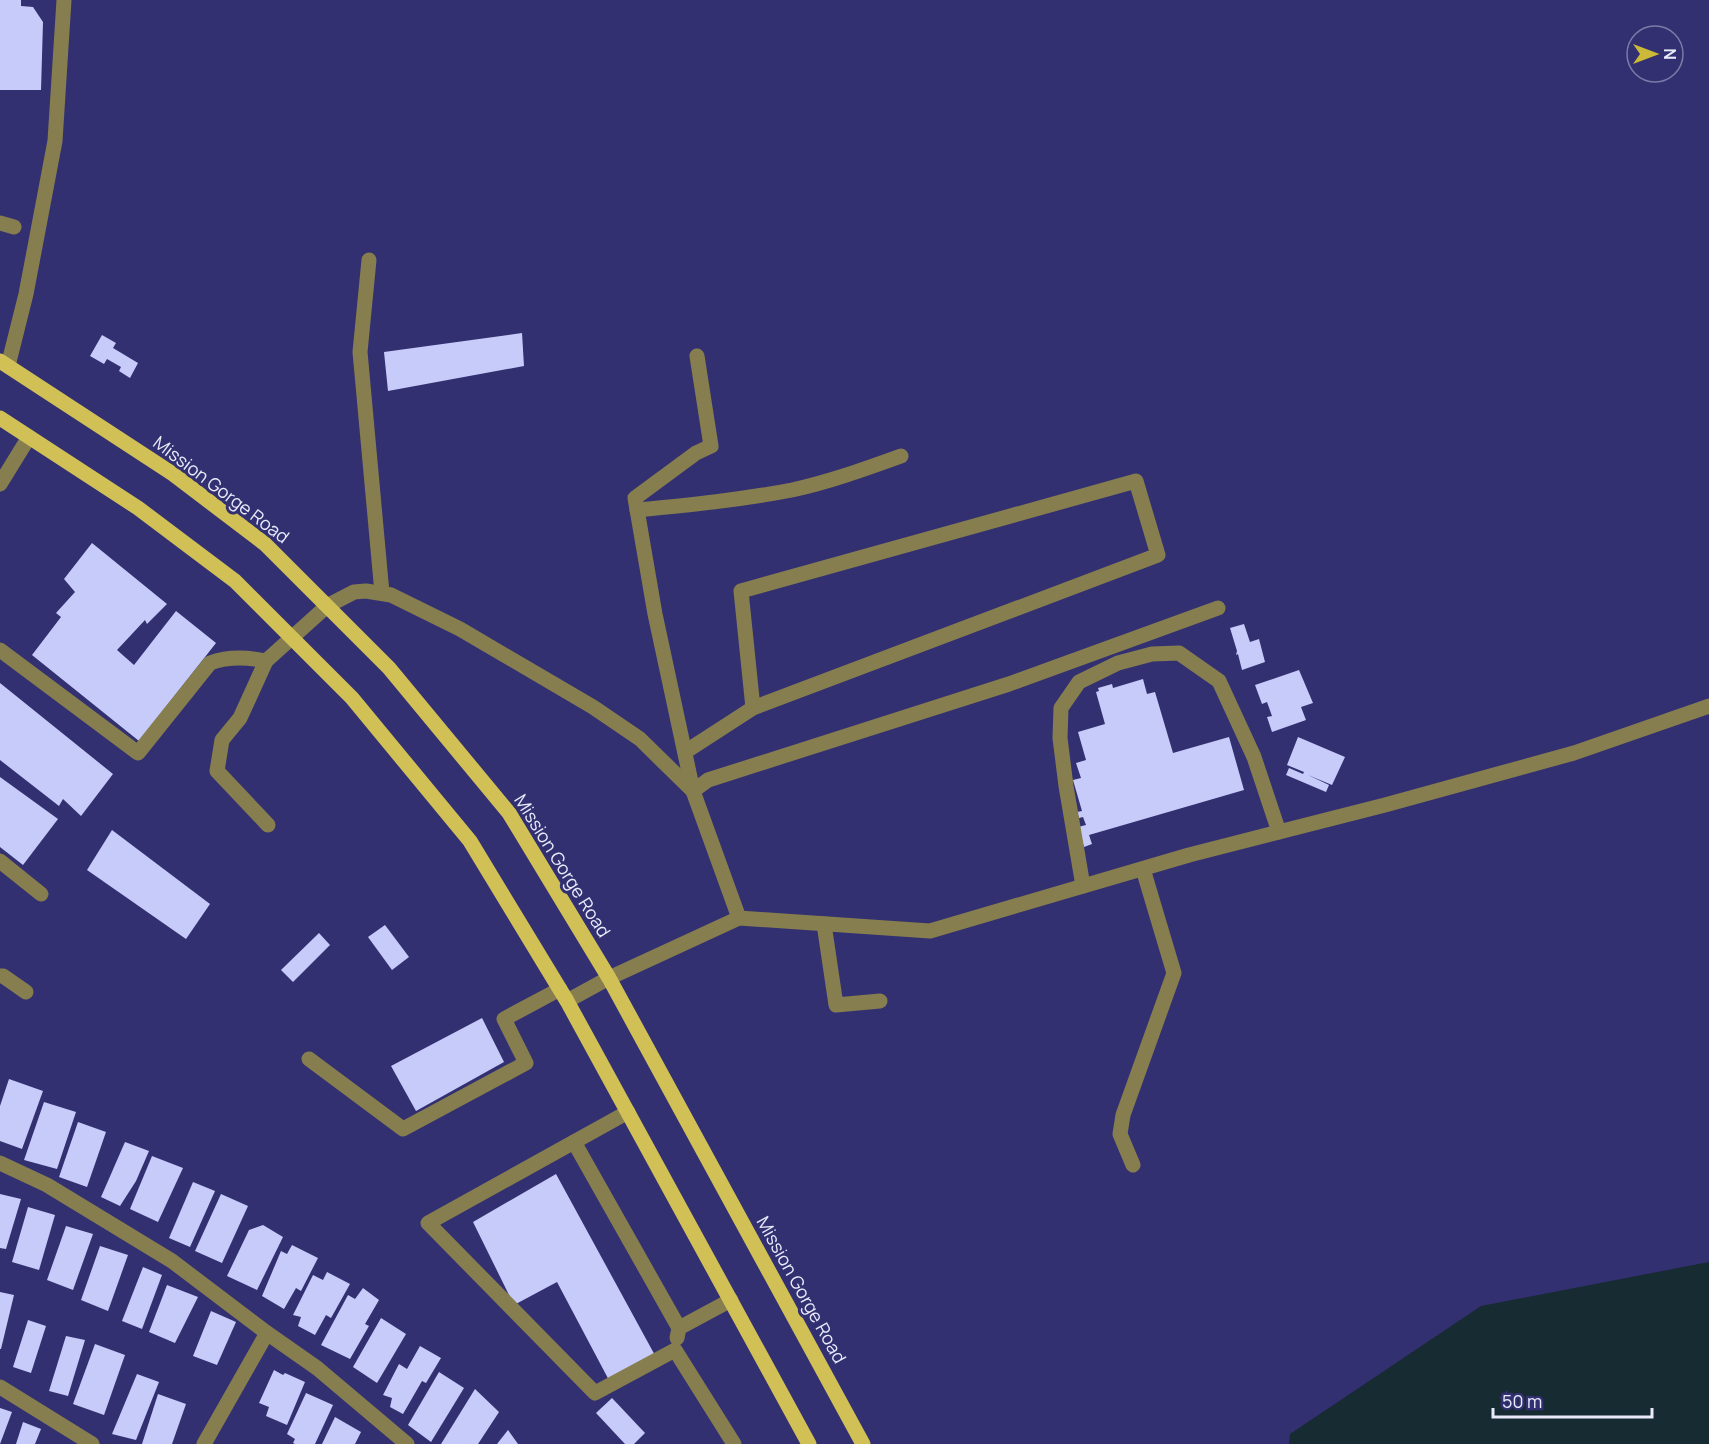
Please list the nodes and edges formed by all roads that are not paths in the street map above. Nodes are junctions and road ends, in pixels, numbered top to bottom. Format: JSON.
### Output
{"nodes":[{"id":1,"x":64,"y":0,"type":"edge"},
{"id":2,"x":369,"y":260,"type":"dead end"},
{"id":3,"x":697,"y":356,"type":"dead end"},
{"id":4,"x":4,"y":364,"type":"edge"},
{"id":5,"x":0,"y":418,"type":"edge"},
{"id":6,"x":28,"y":437,"type":"junction"},
{"id":7,"x":901,"y":456,"type":"dead end"},
{"id":8,"x":0,"y":484,"type":"edge"},
{"id":9,"x":637,"y":510,"type":"junction"},
{"id":10,"x":382,"y":593,"type":"junction"},
{"id":11,"x":327,"y":606,"type":"junction"},
{"id":12,"x":1218,"y":608,"type":"dead end"},
{"id":13,"x":292,"y":638,"type":"junction"},
{"id":14,"x":0,"y":650,"type":"edge"},
{"id":15,"x":267,"y":661,"type":"junction"},
{"id":16,"x":1709,"y":706,"type":"edge"},
{"id":17,"x":753,"y":708,"type":"junction"},
{"id":18,"x":685,"y":752,"type":"junction"},
{"id":19,"x":693,"y":791,"type":"junction"},
{"id":20,"x":268,"y":825,"type":"dead end"},
{"id":21,"x":1280,"y":832,"type":"junction"},
{"id":22,"x":0,"y":861,"type":"edge"},
{"id":23,"x":1143,"y":869,"type":"junction"},
{"id":24,"x":1083,"y":886,"type":"junction"},
{"id":25,"x":41,"y":894,"type":"dead end"},
{"id":26,"x":739,"y":918,"type":"junction"},
{"id":27,"x":824,"y":924,"type":"junction"},
{"id":28,"x":0,"y":976,"type":"edge"},
{"id":29,"x":609,"y":978,"type":"junction"},
{"id":30,"x":26,"y":992,"type":"dead end"},
{"id":31,"x":563,"y":995,"type":"junction"},
{"id":32,"x":880,"y":1001,"type":"dead end"},
{"id":33,"x":309,"y":1059,"type":"dead end"},
{"id":34,"x":628,"y":1112,"type":"junction"},
{"id":35,"x":574,"y":1142,"type":"junction"},
{"id":36,"x":0,"y":1163,"type":"edge"},
{"id":37,"x":1133,"y":1165,"type":"dead end"},
{"id":38,"x":731,"y":1300,"type":"junction"},
{"id":39,"x":678,"y":1328,"type":"junction"},
{"id":40,"x":267,"y":1333,"type":"junction"},
{"id":41,"x":675,"y":1350,"type":"junction"},
{"id":42,"x":0,"y":1387,"type":"edge"},
{"id":43,"x":92,"y":1444,"type":"edge"},
{"id":44,"x":204,"y":1444,"type":"edge"},
{"id":45,"x":407,"y":1444,"type":"edge"},
{"id":46,"x":734,"y":1444,"type":"edge"},
{"id":47,"x":809,"y":1444,"type":"edge"},
{"id":48,"x":863,"y":1444,"type":"edge"}],
"edges":[{"from":1,"to":4,"type":"lane"},
{"from":2,"to":10,"type":"lane"},
{"from":3,"to":9,"type":"lane"},
{"from":4,"to":11,"type":"main road","name":"Mission Gorge Road"},
{"from":5,"to":6,"type":"main road"},
{"from":6,"to":8,"type":"lane"},
{"from":6,"to":13,"type":"main road"},
{"from":7,"to":9,"type":"lane"},
{"from":9,"to":18,"type":"lane"},
{"from":10,"to":11,"type":"lane"},
{"from":10,"to":19,"type":"lane"},
{"from":11,"to":13,"type":"lane"},
{"from":11,"to":29,"type":"main road","name":"Mission Gorge Road"},
{"from":12,"to":19,"type":"lane"},
{"from":13,"to":15,"type":"lane"},
{"from":13,"to":31,"type":"main road"},
{"from":14,"to":15,"type":"lane"},
{"from":15,"to":20,"type":"lane"},
{"from":16,"to":21,"type":"lane"},
{"from":17,"to":17,"type":"lane"},
{"from":17,"to":18,"type":"lane"},
{"from":18,"to":19,"type":"lane"},
{"from":19,"to":26,"type":"lane"},
{"from":21,"to":23,"type":"lane"},
{"from":21,"to":24,"type":"lane"},
{"from":22,"to":25,"type":"lane"},
{"from":23,"to":24,"type":"lane"},
{"from":23,"to":37,"type":"lane"},
{"from":24,"to":27,"type":"lane"},
{"from":26,"to":27,"type":"lane"},
{"from":26,"to":29,"type":"lane"},
{"from":27,"to":32,"type":"lane"},
{"from":28,"to":30,"type":"lane"},
{"from":29,"to":31,"type":"lane"},
{"from":29,"to":48,"type":"main road","name":"Mission Gorge Road"},
{"from":31,"to":33,"type":"lane"},
{"from":31,"to":34,"type":"main road"},
{"from":34,"to":35,"type":"lane"},
{"from":34,"to":38,"type":"main road"},
{"from":35,"to":39,"type":"lane"},
{"from":35,"to":41,"type":"lane"},
{"from":36,"to":40,"type":"lane"},
{"from":38,"to":39,"type":"lane"},
{"from":38,"to":47,"type":"main road"},
{"from":39,"to":41,"type":"lane"},
{"from":40,"to":44,"type":"lane"},
{"from":40,"to":45,"type":"lane"},
{"from":41,"to":46,"type":"lane"},
{"from":42,"to":43,"type":"lane"}]}
